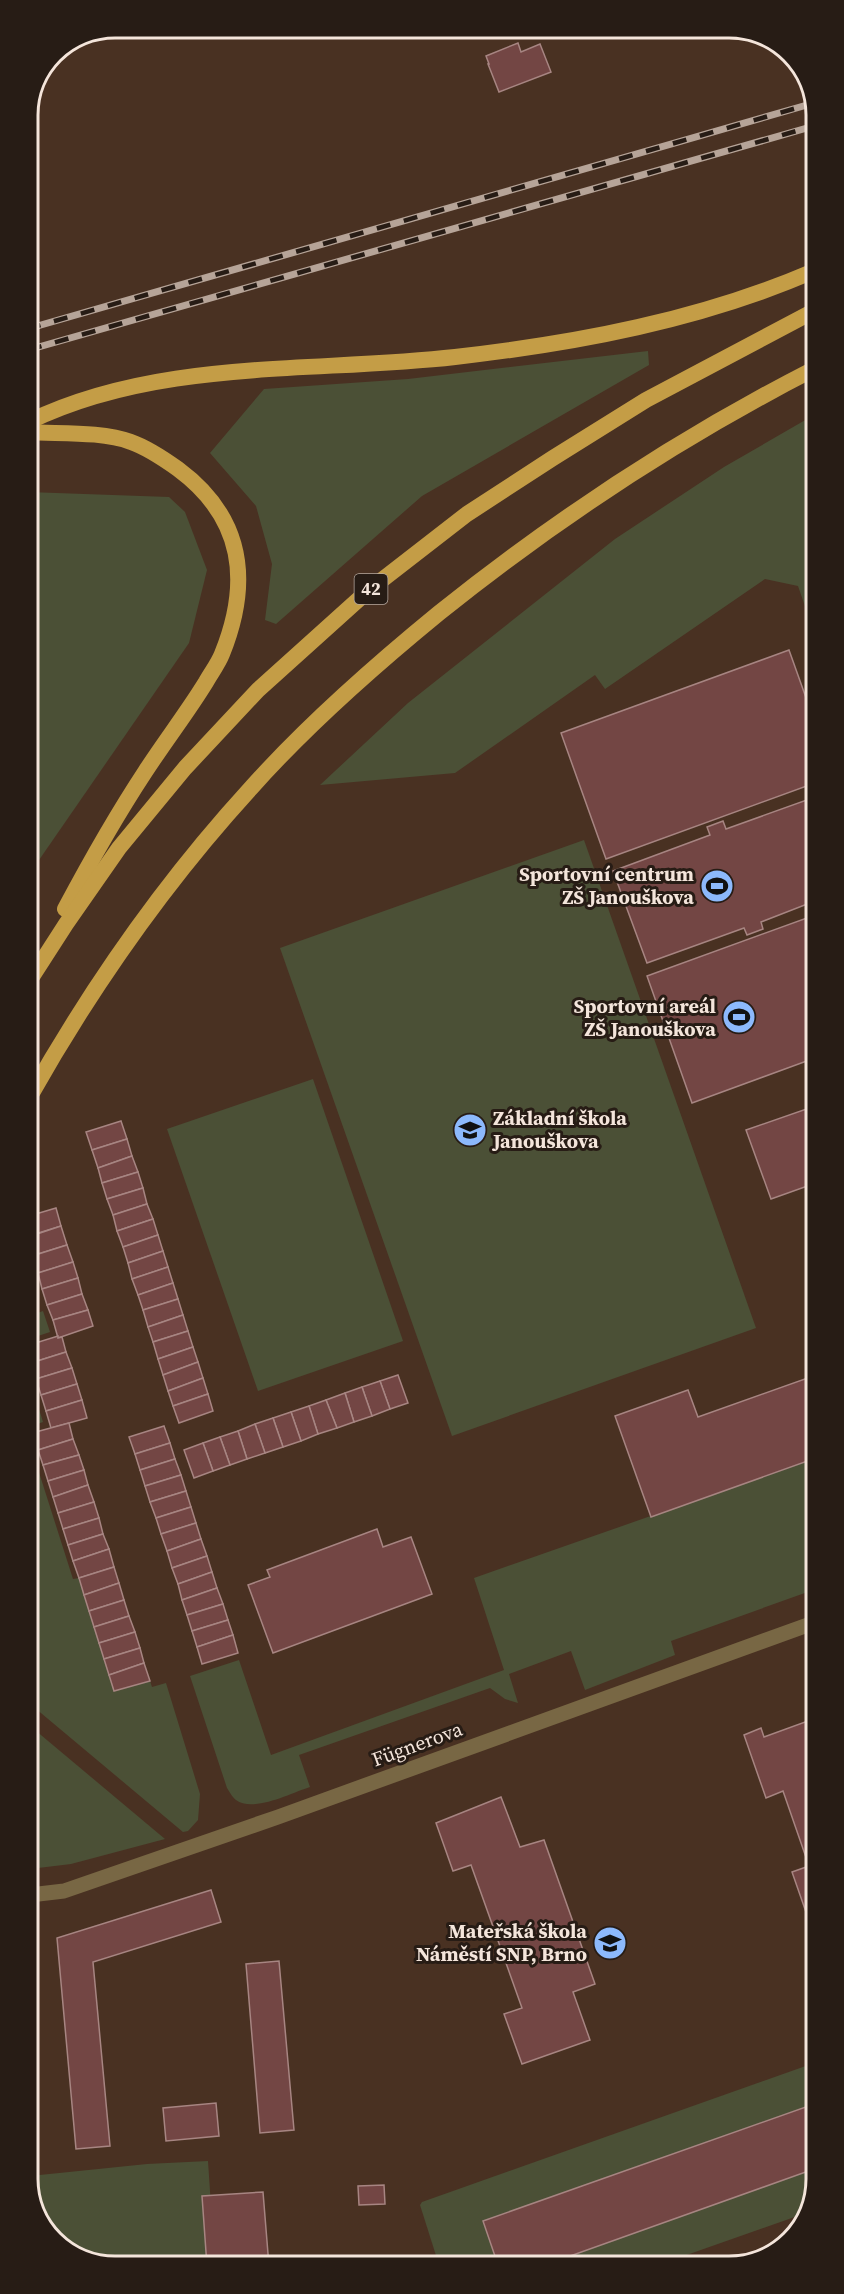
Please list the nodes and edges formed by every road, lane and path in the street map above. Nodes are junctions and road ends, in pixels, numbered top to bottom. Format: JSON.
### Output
{"nodes":[{"id":1,"x":806,"y":274,"type":"edge"},
{"id":2,"x":806,"y":315,"type":"edge"},
{"id":3,"x":806,"y":374,"type":"edge"},
{"id":4,"x":38,"y":417,"type":"edge"},
{"id":5,"x":38,"y":433,"type":"edge"},
{"id":6,"x":38,"y":962,"type":"edge"},
{"id":7,"x":38,"y":966,"type":"edge"},
{"id":8,"x":38,"y":1082,"type":"edge"},
{"id":9,"x":806,"y":1626,"type":"edge"},
{"id":10,"x":38,"y":1893,"type":"edge"}],
"edges":[{"from":1,"to":4,"type":"highway"},
{"from":2,"to":7,"type":"highway","number":"42"},
{"from":3,"to":8,"type":"highway"},
{"from":5,"to":6,"type":"highway","number":"42"},
{"from":9,"to":10,"type":"street","name":"Fügnerova"}]}
